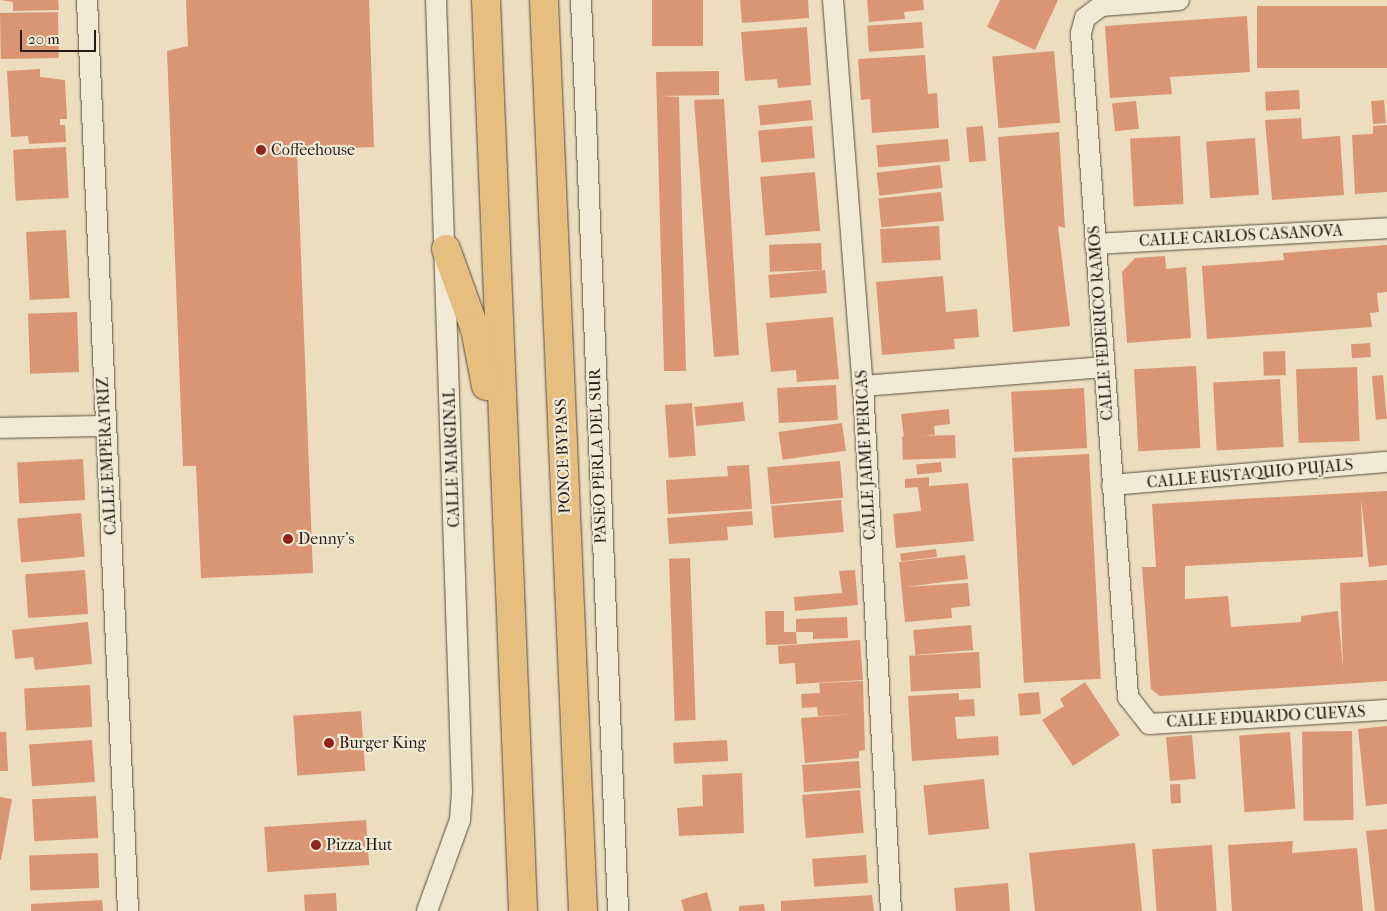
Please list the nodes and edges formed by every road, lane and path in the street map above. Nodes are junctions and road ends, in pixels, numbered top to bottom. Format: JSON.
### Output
{"nodes":[{"id":1,"x":87,"y":0,"type":"edge"},
{"id":2,"x":436,"y":0,"type":"edge"},
{"id":3,"x":486,"y":0,"type":"edge"},
{"id":4,"x":544,"y":0,"type":"edge"},
{"id":5,"x":581,"y":0,"type":"edge"},
{"id":6,"x":833,"y":0,"type":"edge"},
{"id":7,"x":1179,"y":0,"type":"edge"},
{"id":8,"x":1387,"y":228,"type":"edge"},
{"id":9,"x":1095,"y":244,"type":"junction"},
{"id":10,"x":446,"y":249,"type":"junction"},
{"id":11,"x":1104,"y":367,"type":"junction"},
{"id":12,"x":863,"y":386,"type":"junction"},
{"id":13,"x":106,"y":426,"type":"junction"},
{"id":14,"x":0,"y":428,"type":"edge"},
{"id":15,"x":501,"y":457,"type":"junction"},
{"id":16,"x":1387,"y":462,"type":"edge"},
{"id":17,"x":1112,"y":485,"type":"junction"},
{"id":18,"x":1128,"y":698,"type":"joint"},
{"id":19,"x":1387,"y":710,"type":"edge"},
{"id":20,"x":128,"y":911,"type":"edge"},
{"id":21,"x":426,"y":911,"type":"edge"},
{"id":22,"x":523,"y":911,"type":"edge"},
{"id":23,"x":583,"y":911,"type":"edge"},
{"id":24,"x":618,"y":911,"type":"edge"},
{"id":25,"x":891,"y":911,"type":"edge"}],
"edges":[{"from":1,"to":13,"type":"street","name":"CALLE EMPERATRIZ"},
{"from":2,"to":10,"type":"street","name":"CALLE MARGINAL"},
{"from":3,"to":15,"type":"highway"},
{"from":4,"to":23,"type":"highway","name":"PONCE BYPASS"},
{"from":5,"to":24,"type":"street","name":"PASEO PERLA DEL SUR"},
{"from":6,"to":12,"type":"street","name":"CALLE JAIME PERICAS"},
{"from":7,"to":9,"type":"street","name":"CALLE FEDERICO RAMOS"},
{"from":8,"to":9,"type":"street","name":"CALLE CARLOS CASANOVA"},
{"from":9,"to":11,"type":"street","name":"CALLE FEDERICO RAMOS"},
{"from":10,"to":15,"type":"highway"},
{"from":10,"to":21,"type":"street","name":"CALLE MARGINAL"},
{"from":11,"to":12,"type":"street"},
{"from":11,"to":17,"type":"street","name":"CALLE FEDERICO RAMOS"},
{"from":12,"to":25,"type":"street","name":"CALLE JAIME PERICAS"},
{"from":13,"to":14,"type":"street"},
{"from":13,"to":20,"type":"street","name":"CALLE EMPERATRIZ"},
{"from":15,"to":22,"type":"highway"},
{"from":16,"to":17,"type":"street","name":"CALLE EUSTAQUIO PUJALS"},
{"from":17,"to":18,"type":"street","name":"CALLE FEDERICO RAMOS"},
{"from":18,"to":19,"type":"street","name":"CALLE EDUARDO CUEVAS"}]}
